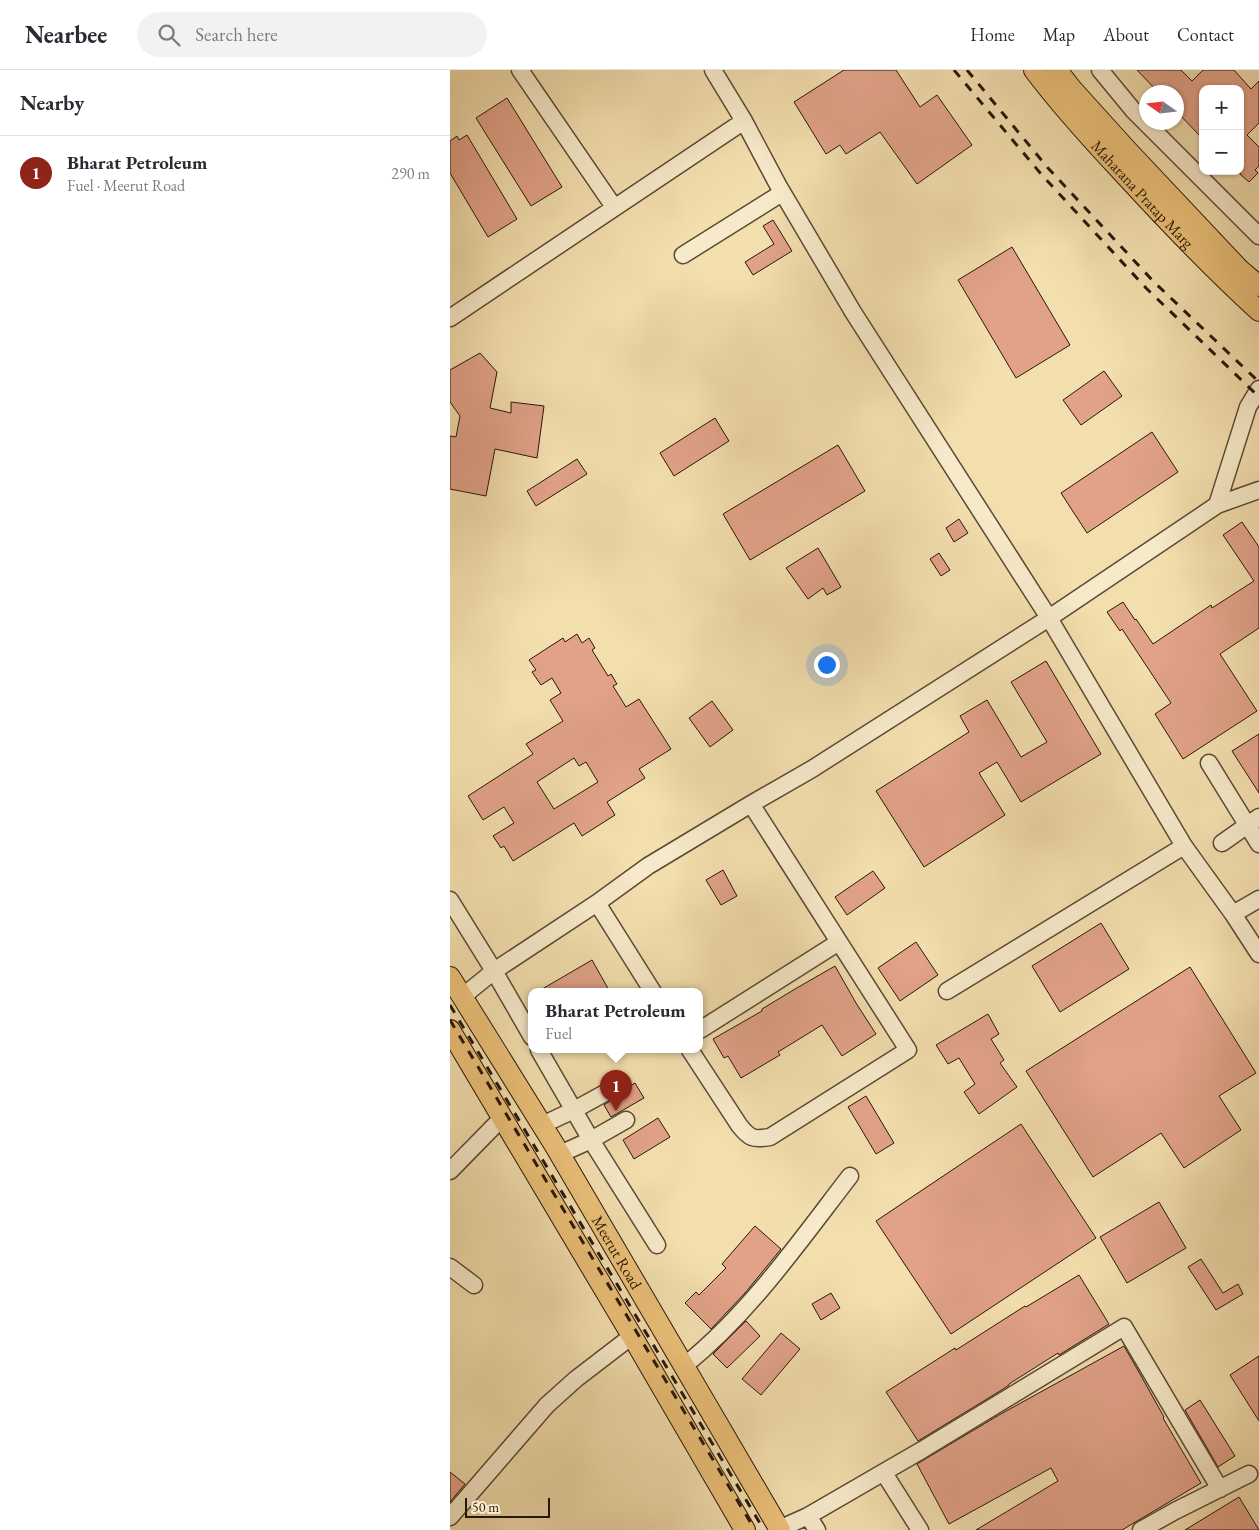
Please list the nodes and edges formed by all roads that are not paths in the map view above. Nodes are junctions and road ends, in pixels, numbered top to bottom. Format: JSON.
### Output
{"nodes":[{"id":1,"x":520,"y":70,"type":"edge"},
{"id":2,"x":713,"y":70,"type":"edge"},
{"id":3,"x":1034,"y":70,"type":"edge"},
{"id":4,"x":1057,"y":70,"type":"edge"},
{"id":5,"x":1100,"y":70,"type":"edge"},
{"id":6,"x":744,"y":121,"type":"junction"},
{"id":7,"x":782,"y":193,"type":"junction"},
{"id":8,"x":614,"y":207,"type":"junction"},
{"id":9,"x":1259,"y":236,"type":"edge"},
{"id":10,"x":683,"y":256,"type":"dead end"},
{"id":11,"x":1259,"y":286,"type":"edge"},
{"id":12,"x":1259,"y":311,"type":"edge"},
{"id":13,"x":450,"y":318,"type":"edge"},
{"id":14,"x":1259,"y":390,"type":"edge"},
{"id":15,"x":1259,"y":490,"type":"edge"},
{"id":16,"x":1217,"y":505,"type":"junction"},
{"id":17,"x":1049,"y":618,"type":"junction"},
{"id":18,"x":1209,"y":763,"type":"dead end"},
{"id":19,"x":751,"y":804,"type":"junction"},
{"id":20,"x":1253,"y":821,"type":"edge"},
{"id":21,"x":1222,"y":843,"type":"dead end"},
{"id":22,"x":1259,"y":844,"type":"edge"},
{"id":23,"x":1184,"y":846,"type":"junction"},
{"id":24,"x":1259,"y":899,"type":"edge"},
{"id":25,"x":450,"y":900,"type":"edge"},
{"id":26,"x":597,"y":903,"type":"junction"},
{"id":27,"x":1233,"y":914,"type":"junction"},
{"id":28,"x":839,"y":942,"type":"junction"},
{"id":29,"x":1259,"y":954,"type":"edge"},
{"id":30,"x":494,"y":971,"type":"junction"},
{"id":31,"x":450,"y":977,"type":"edge"},
{"id":32,"x":651,"y":988,"type":"edge"},
{"id":33,"x":947,"y":991,"type":"dead end"},
{"id":34,"x":456,"y":1001,"type":"edge"},
{"id":35,"x":703,"y":1028,"type":"edge"},
{"id":36,"x":450,"y":1030,"type":"edge"},
{"id":37,"x":528,"y":1030,"type":"edge"},
{"id":38,"x":541,"y":1053,"type":"edge"},
{"id":39,"x":692,"y":1053,"type":"edge"},
{"id":40,"x":605,"y":1093,"type":"dead end"},
{"id":41,"x":574,"y":1110,"type":"junction"},
{"id":42,"x":502,"y":1118,"type":"junction"},
{"id":43,"x":626,"y":1120,"type":"dead end"},
{"id":44,"x":542,"y":1126,"type":"junction"},
{"id":45,"x":591,"y":1140,"type":"junction"},
{"id":46,"x":560,"y":1154,"type":"junction"},
{"id":47,"x":450,"y":1171,"type":"edge"},
{"id":48,"x":850,"y":1176,"type":"dead end"},
{"id":49,"x":657,"y":1245,"type":"dead end"},
{"id":50,"x":450,"y":1266,"type":"edge"},
{"id":51,"x":474,"y":1285,"type":"dead end"},
{"id":52,"x":632,"y":1336,"type":"junction"},
{"id":53,"x":684,"y":1366,"type":"junction"},
{"id":54,"x":884,"y":1473,"type":"junction"},
{"id":55,"x":1249,"y":1474,"type":"dead end"},
{"id":56,"x":1220,"y":1489,"type":"junction"},
{"id":57,"x":450,"y":1517,"type":"edge"},
{"id":58,"x":812,"y":1523,"type":"edge"},
{"id":59,"x":745,"y":1530,"type":"edge"},
{"id":60,"x":779,"y":1530,"type":"edge"},
{"id":61,"x":920,"y":1530,"type":"edge"},
{"id":62,"x":1141,"y":1530,"type":"edge"}],
"edges":[{"from":1,"to":8,"type":"street"},
{"from":2,"to":6,"type":"street"},
{"from":3,"to":12,"type":"main road","name":"Maharana Pratap Marg"},
{"from":4,"to":11,"type":"main road","name":"Maharana Pratap Marg"},
{"from":5,"to":9,"type":"street"},
{"from":6,"to":7,"type":"street"},
{"from":6,"to":8,"type":"street"},
{"from":7,"to":10,"type":"street"},
{"from":7,"to":17,"type":"street"},
{"from":8,"to":13,"type":"street"},
{"from":14,"to":16,"type":"street"},
{"from":15,"to":16,"type":"street"},
{"from":16,"to":17,"type":"street"},
{"from":17,"to":19,"type":"street"},
{"from":17,"to":23,"type":"street"},
{"from":18,"to":20,"type":"street"},
{"from":19,"to":26,"type":"street"},
{"from":19,"to":28,"type":"street"},
{"from":20,"to":21,"type":"street"},
{"from":20,"to":22,"type":"street"},
{"from":23,"to":27,"type":"street"},
{"from":23,"to":33,"type":"street"},
{"from":24,"to":27,"type":"street"},
{"from":25,"to":30,"type":"street"},
{"from":26,"to":30,"type":"street"},
{"from":26,"to":32,"type":"street"},
{"from":27,"to":29,"type":"street"},
{"from":28,"to":35,"type":"street"},
{"from":28,"to":39,"type":"street"},
{"from":30,"to":34,"type":"street"},
{"from":30,"to":37,"type":"street"},
{"from":31,"to":34,"type":"main road","name":"Meerut Road"},
{"from":34,"to":44,"type":"main road","name":"Meerut Road"},
{"from":36,"to":42,"type":"main road","name":"Meerut Road"},
{"from":38,"to":41,"type":"street"},
{"from":40,"to":41,"type":"street"},
{"from":41,"to":44,"type":"street"},
{"from":41,"to":45,"type":"street"},
{"from":42,"to":47,"type":"street"},
{"from":42,"to":52,"type":"main road","name":"Meerut Road"},
{"from":43,"to":45,"type":"street"},
{"from":44,"to":46,"type":"main road","name":"Meerut Road"},
{"from":45,"to":46,"type":"street"},
{"from":45,"to":49,"type":"street"},
{"from":46,"to":53,"type":"main road","name":"Meerut Road"},
{"from":48,"to":53,"type":"street"},
{"from":50,"to":51,"type":"street"},
{"from":52,"to":57,"type":"street"},
{"from":52,"to":59,"type":"main road","name":"Meerut Road"},
{"from":53,"to":60,"type":"main road","name":"Meerut Road"},
{"from":54,"to":56,"type":"street"},
{"from":54,"to":58,"type":"street"},
{"from":54,"to":61,"type":"street"},
{"from":55,"to":56,"type":"street"},
{"from":56,"to":62,"type":"street"},
{"from":58,"to":60,"type":"street"}]}
